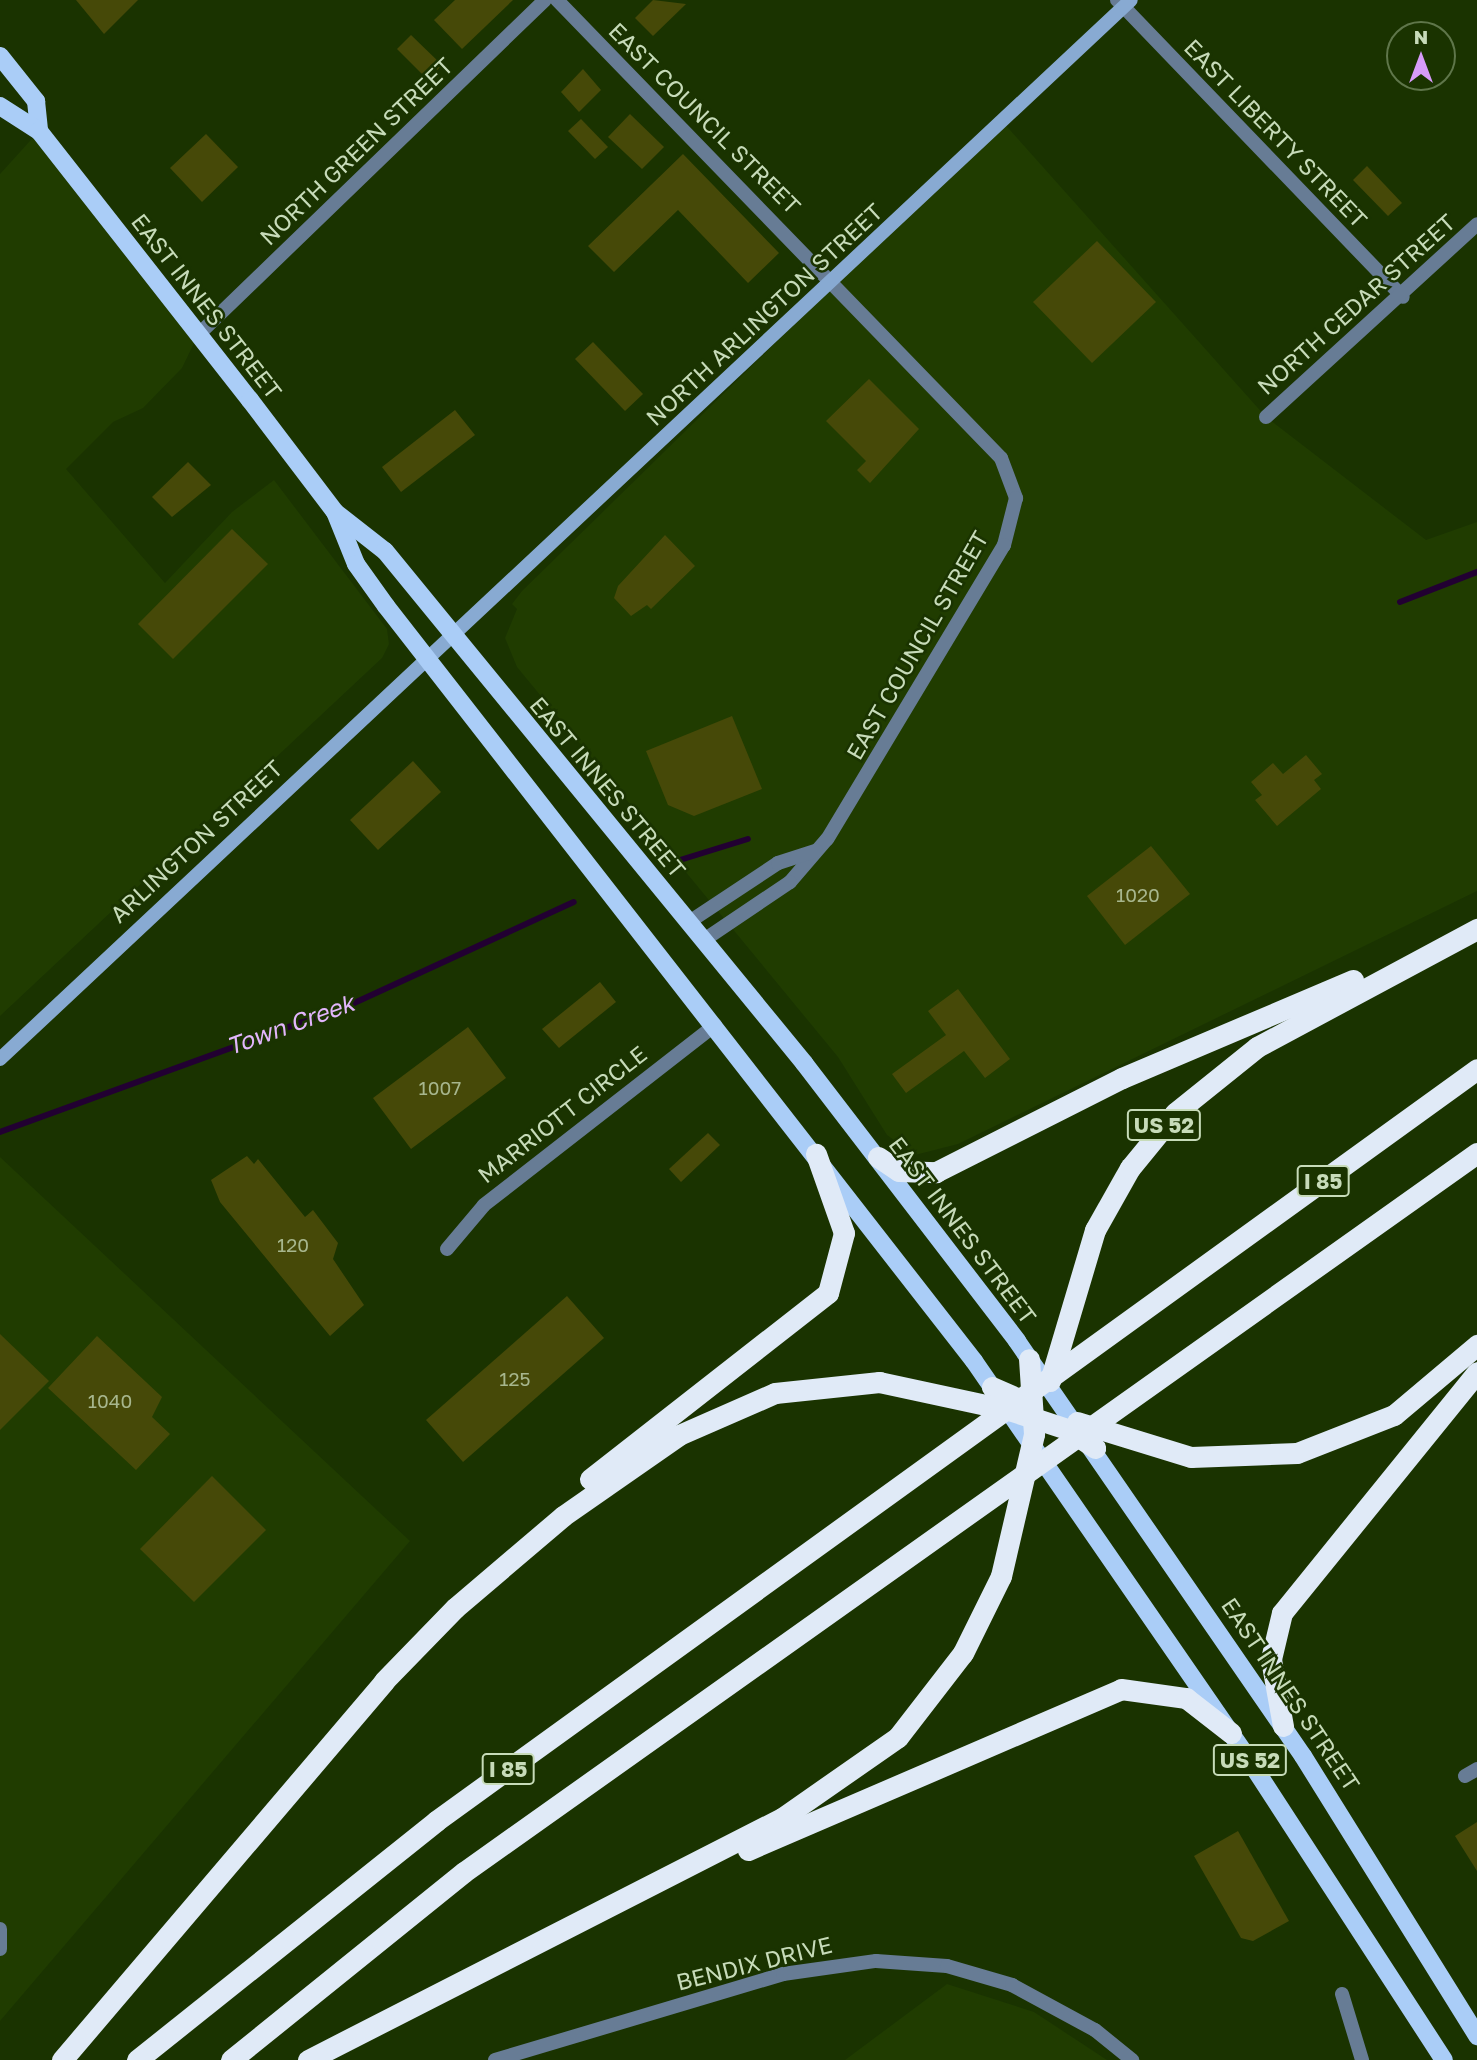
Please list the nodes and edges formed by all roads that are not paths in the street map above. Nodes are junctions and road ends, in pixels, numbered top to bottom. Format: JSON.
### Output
{"nodes":[{"id":1,"x":545,"y":0,"type":"edge"},
{"id":2,"x":557,"y":0,"type":"edge"},
{"id":3,"x":1124,"y":2,"type":"edge"},
{"id":4,"x":0,"y":56,"type":"edge"},
{"id":5,"x":0,"y":106,"type":"edge"},
{"id":6,"x":39,"y":131,"type":"junction"},
{"id":7,"x":1477,"y":224,"type":"edge"},
{"id":8,"x":832,"y":280,"type":"junction"},
{"id":9,"x":1403,"y":297,"type":"junction"},
{"id":10,"x":198,"y":335,"type":"junction"},
{"id":11,"x":1266,"y":417,"type":"dead end"},
{"id":12,"x":335,"y":512,"type":"junction"},
{"id":13,"x":450,"y":634,"type":"junction"},
{"id":14,"x":425,"y":657,"type":"junction"},
{"id":15,"x":816,"y":851,"type":"junction"},
{"id":16,"x":689,"y":922,"type":"junction"},
{"id":17,"x":1476,"y":930,"type":"edge"},
{"id":18,"x":704,"y":940,"type":"junction"},
{"id":19,"x":715,"y":1025,"type":"junction"},
{"id":20,"x":0,"y":1059,"type":"edge"},
{"id":21,"x":1477,"y":1069,"type":"edge"},
{"id":22,"x":1477,"y":1153,"type":"edge"},
{"id":23,"x":816,"y":1154,"type":"junction"},
{"id":24,"x":878,"y":1157,"type":"junction"},
{"id":25,"x":447,"y":1249,"type":"dead end"},
{"id":26,"x":1477,"y":1345,"type":"edge"},
{"id":27,"x":1029,"y":1359,"type":"junction"},
{"id":28,"x":1477,"y":1372,"type":"edge"},
{"id":29,"x":1049,"y":1385,"type":"junction"},
{"id":30,"x":992,"y":1387,"type":"junction"},
{"id":31,"x":1009,"y":1410,"type":"junction"},
{"id":32,"x":1040,"y":1414,"type":"junction"},
{"id":33,"x":1076,"y":1422,"type":"junction"},
{"id":34,"x":1032,"y":1444,"type":"junction"},
{"id":35,"x":1095,"y":1448,"type":"junction"},
{"id":36,"x":1047,"y":1466,"type":"junction"},
{"id":37,"x":476,"y":1588,"type":"junction"},
{"id":38,"x":1283,"y":1726,"type":"junction"},
{"id":39,"x":1231,"y":1733,"type":"junction"},
{"id":40,"x":575,"y":1923,"type":"junction"},
{"id":41,"x":0,"y":1929,"type":"edge"},
{"id":42,"x":0,"y":1949,"type":"edge"},
{"id":43,"x":1342,"y":1994,"type":"dead end"},
{"id":44,"x":1477,"y":2036,"type":"edge"},
{"id":45,"x":62,"y":2060,"type":"edge"},
{"id":46,"x":137,"y":2060,"type":"edge"},
{"id":47,"x":231,"y":2060,"type":"edge"},
{"id":48,"x":308,"y":2060,"type":"edge"},
{"id":49,"x":495,"y":2060,"type":"edge"},
{"id":50,"x":1132,"y":2060,"type":"edge"},
{"id":51,"x":1362,"y":2060,"type":"edge"},
{"id":52,"x":1444,"y":2060,"type":"edge"}],
"edges":[{"from":1,"to":10,"type":"street","name":"NORTH GREEN STREET"},
{"from":2,"to":8,"type":"street","name":"EAST COUNCIL STREET"},
{"from":3,"to":8,"type":"street","name":"NORTH ARLINGTON STREET"},
{"from":3,"to":9,"type":"street","name":"EAST LIBERTY STREET"},
{"from":4,"to":6,"type":"main road","name":"EAST INNES STREET"},
{"from":5,"to":6,"type":"main road","name":"EAST INNES STREET"},
{"from":6,"to":10,"type":"main road","name":"EAST INNES STREET"},
{"from":7,"to":9,"type":"street","name":"NORTH CEDAR STREET"},
{"from":8,"to":13,"type":"street","name":"NORTH ARLINGTON STREET"},
{"from":8,"to":15,"type":"street","name":"EAST COUNCIL STREET"},
{"from":9,"to":11,"type":"street","name":"NORTH CEDAR STREET"},
{"from":10,"to":12,"type":"main road","name":"EAST INNES STREET"},
{"from":12,"to":13,"type":"main road","name":"EAST INNES STREET"},
{"from":12,"to":14,"type":"main road","name":"EAST INNES STREET"},
{"from":13,"to":14,"type":"street","name":"NORTH ARLINGTON STREET"},
{"from":13,"to":16,"type":"main road","name":"EAST INNES STREET"},
{"from":14,"to":19,"type":"main road","name":"EAST INNES STREET"},
{"from":14,"to":20,"type":"street","name":"ARLINGTON STREET"},
{"from":15,"to":16,"type":"street"},
{"from":15,"to":18,"type":"street","name":"EAST COUNCIL STREET"},
{"from":16,"to":18,"type":"main road","name":"EAST INNES STREET"},
{"from":17,"to":24,"type":"highway"},
{"from":17,"to":29,"type":"highway","number":"US 52"},
{"from":18,"to":24,"type":"main road","name":"EAST INNES STREET"},
{"from":19,"to":23,"type":"main road","name":"EAST INNES STREET"},
{"from":19,"to":25,"type":"street","name":"MARRIOTT CIRCLE"},
{"from":21,"to":46,"type":"highway","number":"I 85"},
{"from":22,"to":47,"type":"highway","number":"I 85"},
{"from":23,"to":30,"type":"main road","name":"EAST INNES STREET"},
{"from":23,"to":37,"type":"highway"},
{"from":24,"to":27,"type":"main road","name":"EAST INNES STREET"},
{"from":26,"to":33,"type":"highway"},
{"from":27,"to":29,"type":"main road","name":"EAST INNES STREET"},
{"from":27,"to":32,"type":"highway"},
{"from":28,"to":38,"type":"highway","number":"US 52"},
{"from":29,"to":32,"type":"highway","number":"US 52"},
{"from":29,"to":33,"type":"main road","name":"EAST INNES STREET"},
{"from":30,"to":31,"type":"main road","name":"EAST INNES STREET"},
{"from":30,"to":32,"type":"highway"},
{"from":31,"to":32,"type":"highway"},
{"from":31,"to":34,"type":"main road","name":"EAST INNES STREET"},
{"from":31,"to":37,"type":"highway"},
{"from":32,"to":33,"type":"highway"},
{"from":32,"to":34,"type":"highway"},
{"from":32,"to":35,"type":"highway"},
{"from":32,"to":36,"type":"highway","number":"US 52"},
{"from":33,"to":35,"type":"main road","name":"EAST INNES STREET"},
{"from":34,"to":36,"type":"main road","name":"EAST INNES STREET"},
{"from":34,"to":40,"type":"highway"},
{"from":35,"to":38,"type":"main road","name":"EAST INNES STREET"},
{"from":36,"to":39,"type":"main road","name":"EAST INNES STREET","number":"US 52"},
{"from":37,"to":45,"type":"highway"},
{"from":38,"to":44,"type":"main road","name":"EAST INNES STREET","number":"US 52"},
{"from":39,"to":40,"type":"highway"},
{"from":39,"to":52,"type":"main road","name":"EAST INNES STREET","number":"US 52"},
{"from":40,"to":48,"type":"highway"},
{"from":41,"to":42,"type":"street"},
{"from":43,"to":51,"type":"street"},
{"from":49,"to":50,"type":"street","name":"BENDIX DRIVE"}]}
